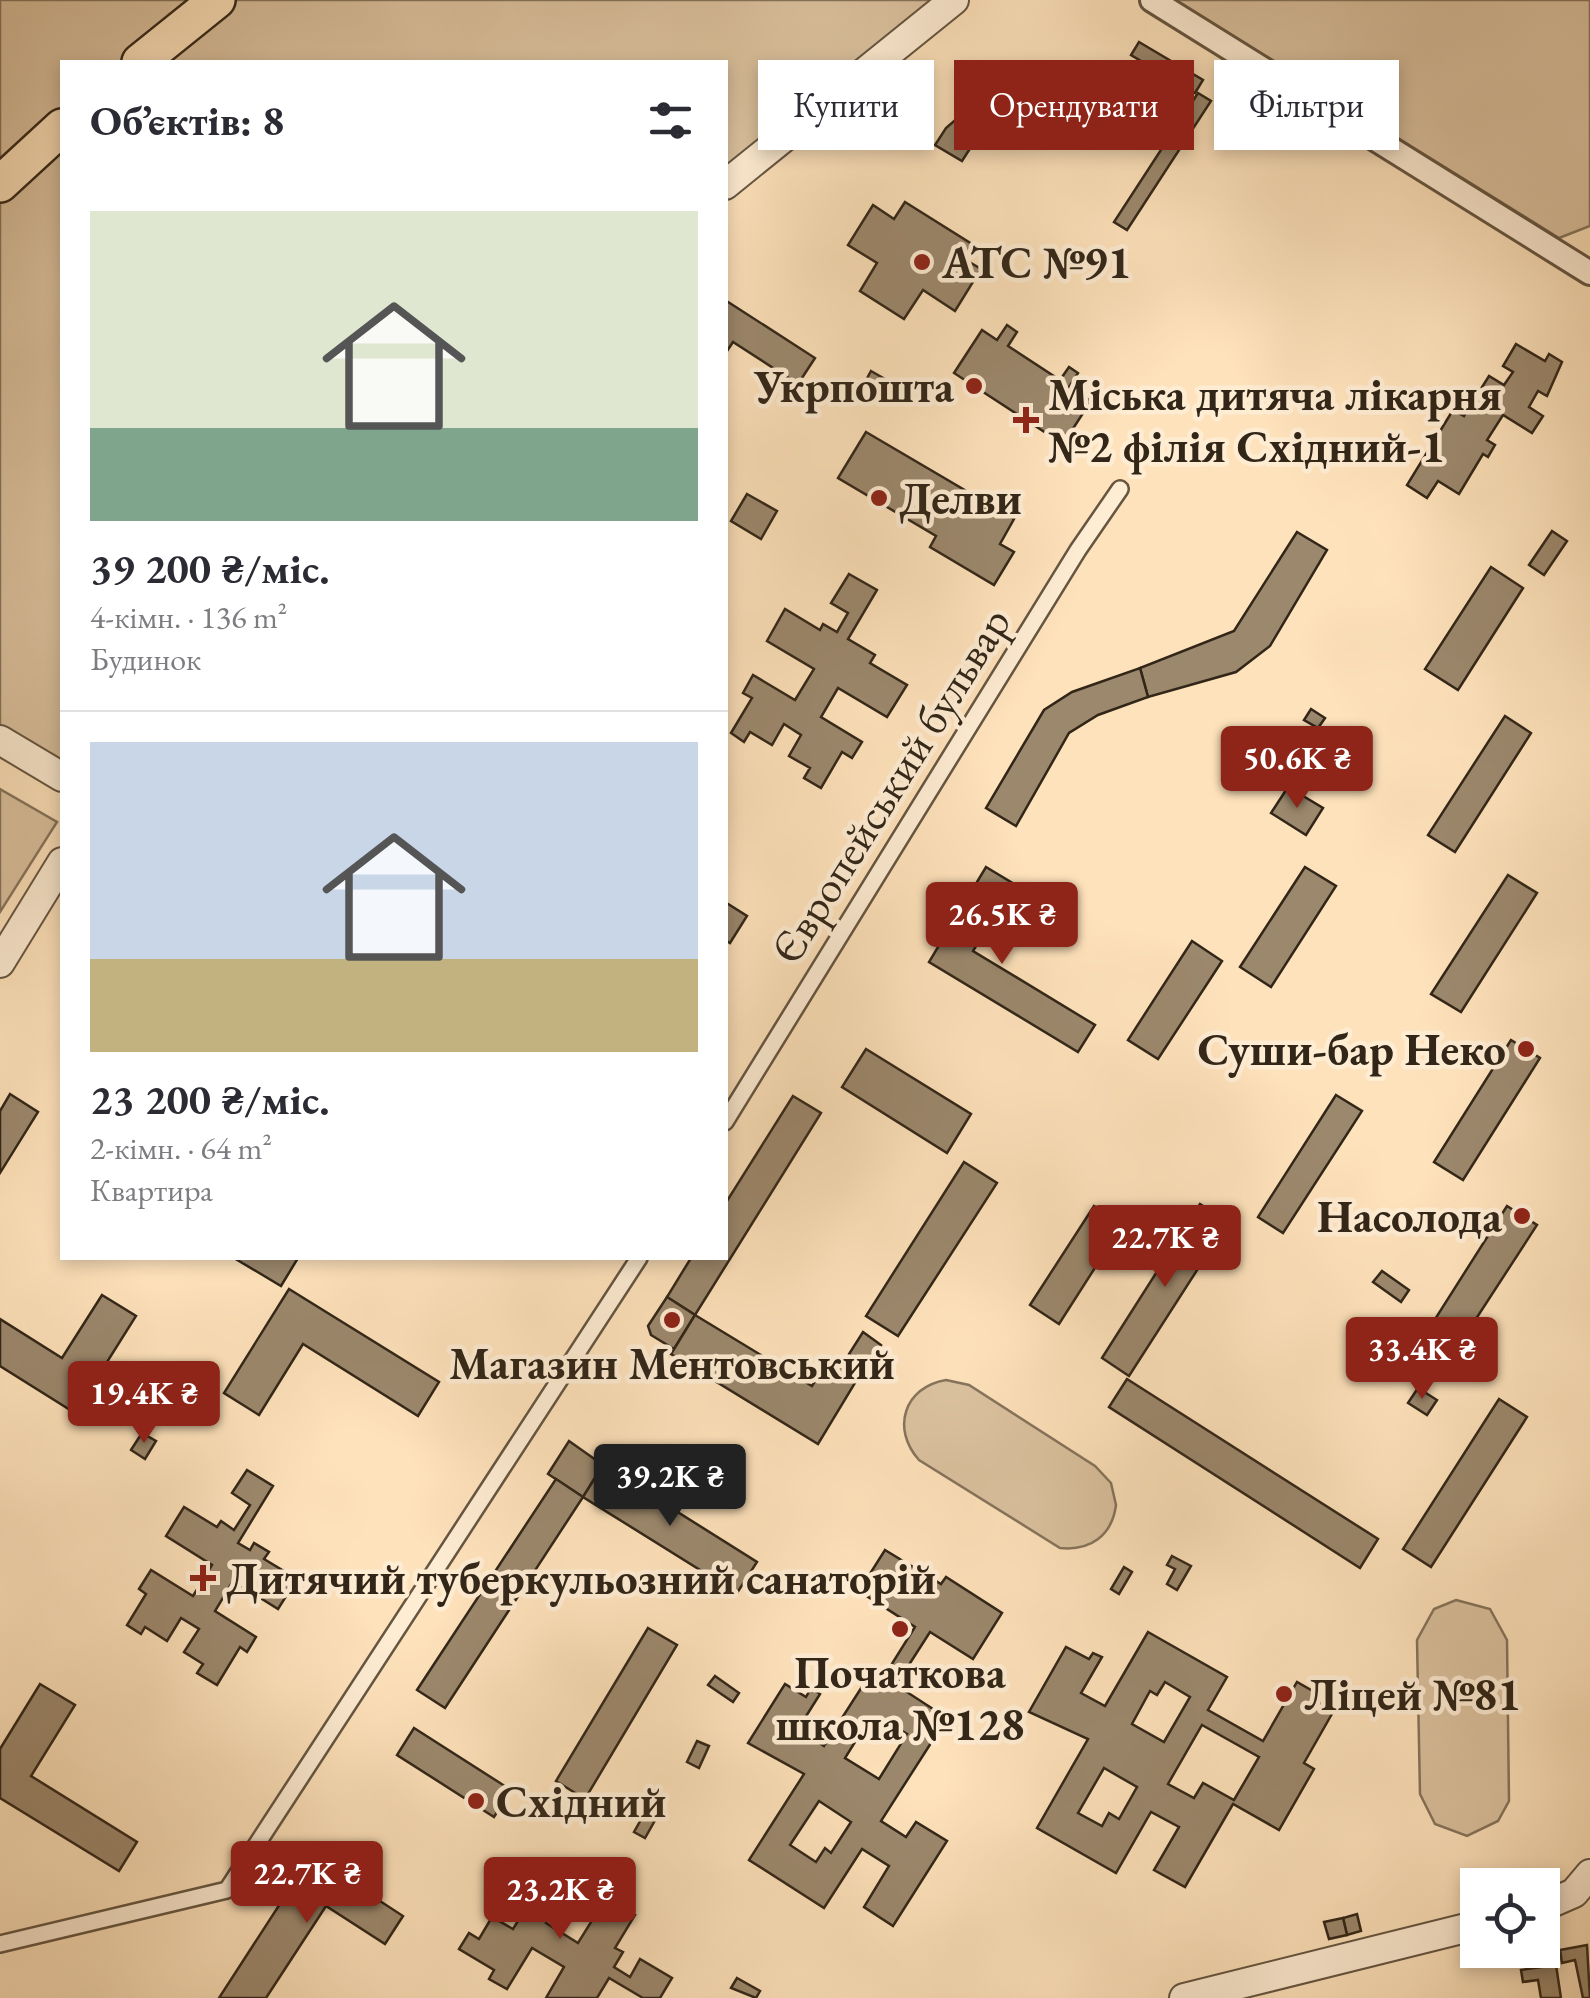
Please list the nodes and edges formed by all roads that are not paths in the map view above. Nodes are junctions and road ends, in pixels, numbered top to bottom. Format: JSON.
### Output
{"nodes":[{"id":1,"x":217,"y":0,"type":"edge"},
{"id":2,"x":954,"y":0,"type":"edge"},
{"id":3,"x":1152,"y":0,"type":"edge"},
{"id":4,"x":142,"y":60,"type":"edge"},
{"id":5,"x":60,"y":129,"type":"edge"},
{"id":6,"x":728,"y":183,"type":"edge"},
{"id":7,"x":0,"y":184,"type":"edge"},
{"id":8,"x":1590,"y":273,"type":"edge"},
{"id":9,"x":1120,"y":489,"type":"dead end"},
{"id":10,"x":0,"y":740,"type":"edge"},
{"id":11,"x":60,"y":776,"type":"edge"},
{"id":12,"x":60,"y":865,"type":"edge"},
{"id":13,"x":0,"y":963,"type":"edge"},
{"id":14,"x":728,"y":1117,"type":"edge"},
{"id":15,"x":638,"y":1260,"type":"edge"},
{"id":16,"x":1590,"y":1874,"type":"edge"},
{"id":17,"x":1560,"y":1899,"type":"edge"},
{"id":18,"x":1460,"y":1930,"type":"edge"},
{"id":19,"x":0,"y":1944,"type":"edge"},
{"id":20,"x":1184,"y":1998,"type":"edge"}],
"edges":[{"from":1,"to":4,"type":"main road"},
{"from":2,"to":6,"type":"street"},
{"from":3,"to":8,"type":"street"},
{"from":5,"to":7,"type":"main road"},
{"from":9,"to":14,"type":"street","name":"Європейський бульвар"},
{"from":10,"to":11,"type":"street"},
{"from":12,"to":13,"type":"street"},
{"from":15,"to":19,"type":"street"},
{"from":16,"to":17,"type":"street"},
{"from":18,"to":20,"type":"street"}]}
